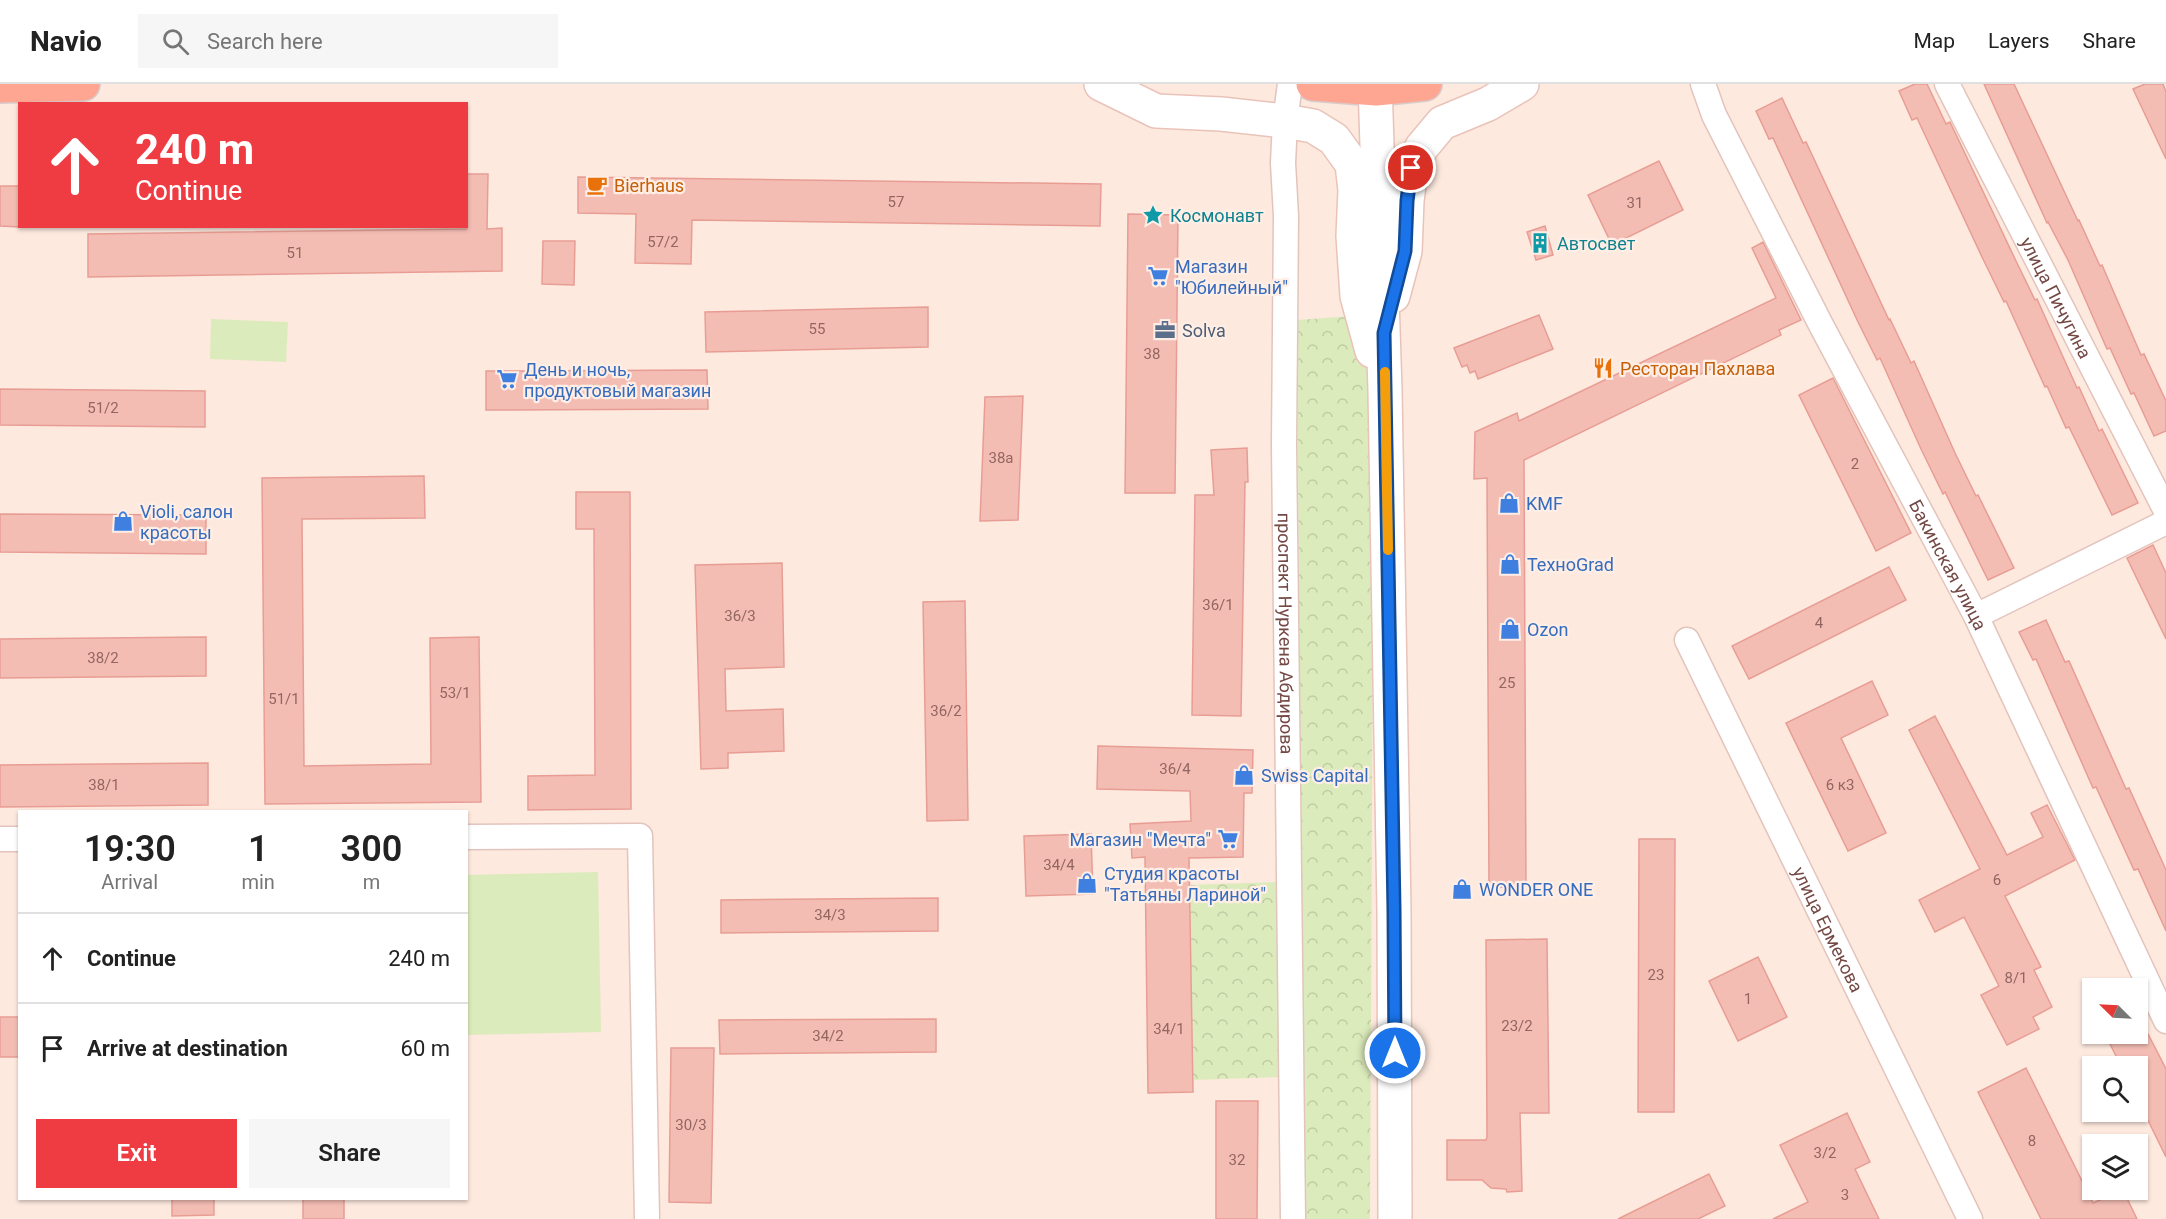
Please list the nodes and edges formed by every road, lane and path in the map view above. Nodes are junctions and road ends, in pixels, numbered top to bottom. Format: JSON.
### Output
{"nodes":[{"id":1,"x":83,"y":84,"type":"edge"},
{"id":2,"x":1101,"y":84,"type":"edge"},
{"id":3,"x":1290,"y":84,"type":"edge"},
{"id":4,"x":1313,"y":84,"type":"edge"},
{"id":5,"x":1425,"y":84,"type":"edge"},
{"id":6,"x":1522,"y":84,"type":"edge"},
{"id":7,"x":1703,"y":84,"type":"edge"},
{"id":8,"x":1947,"y":84,"type":"edge"},
{"id":9,"x":0,"y":86,"type":"edge"},
{"id":10,"x":1376,"y":87,"type":"edge"},
{"id":11,"x":1285,"y":121,"type":"junction"},
{"id":12,"x":1384,"y":333,"type":"junction"},
{"id":13,"x":1385,"y":390,"type":"junction"},
{"id":14,"x":2166,"y":511,"type":"edge"},
{"id":15,"x":2166,"y":522,"type":"edge"},
{"id":16,"x":1976,"y":616,"type":"junction"},
{"id":17,"x":1688,"y":640,"type":"dead end"},
{"id":18,"x":468,"y":837,"type":"edge"},
{"id":19,"x":0,"y":838,"type":"edge"},
{"id":20,"x":18,"y":839,"type":"edge"},
{"id":21,"x":2166,"y":1021,"type":"edge"},
{"id":22,"x":647,"y":1219,"type":"edge"},
{"id":23,"x":1293,"y":1219,"type":"edge"},
{"id":24,"x":1395,"y":1219,"type":"edge"},
{"id":25,"x":1970,"y":1219,"type":"edge"}],
"edges":[{"from":1,"to":9,"type":"highway"},
{"from":2,"to":11,"type":"main road"},
{"from":3,"to":11,"type":"street","name":"проспект Нуркена Абдирова"},
{"from":4,"to":10,"type":"highway"},
{"from":5,"to":10,"type":"highway"},
{"from":6,"to":12,"type":"main road"},
{"from":7,"to":16,"type":"street","name":"Бакинская улица"},
{"from":8,"to":14,"type":"street","name":"улица Пичугина"},
{"from":10,"to":12,"type":"main road"},
{"from":11,"to":13,"type":"main road"},
{"from":11,"to":23,"type":"street","name":"проспект Нуркена Абдирова"},
{"from":12,"to":13,"type":"main road"},
{"from":13,"to":24,"type":"main road"},
{"from":15,"to":16,"type":"street"},
{"from":16,"to":21,"type":"street","name":"Бакинская улица"},
{"from":17,"to":25,"type":"street","name":"улица Ермекова"},
{"from":18,"to":22,"type":"street"},
{"from":19,"to":20,"type":"street"}]}
